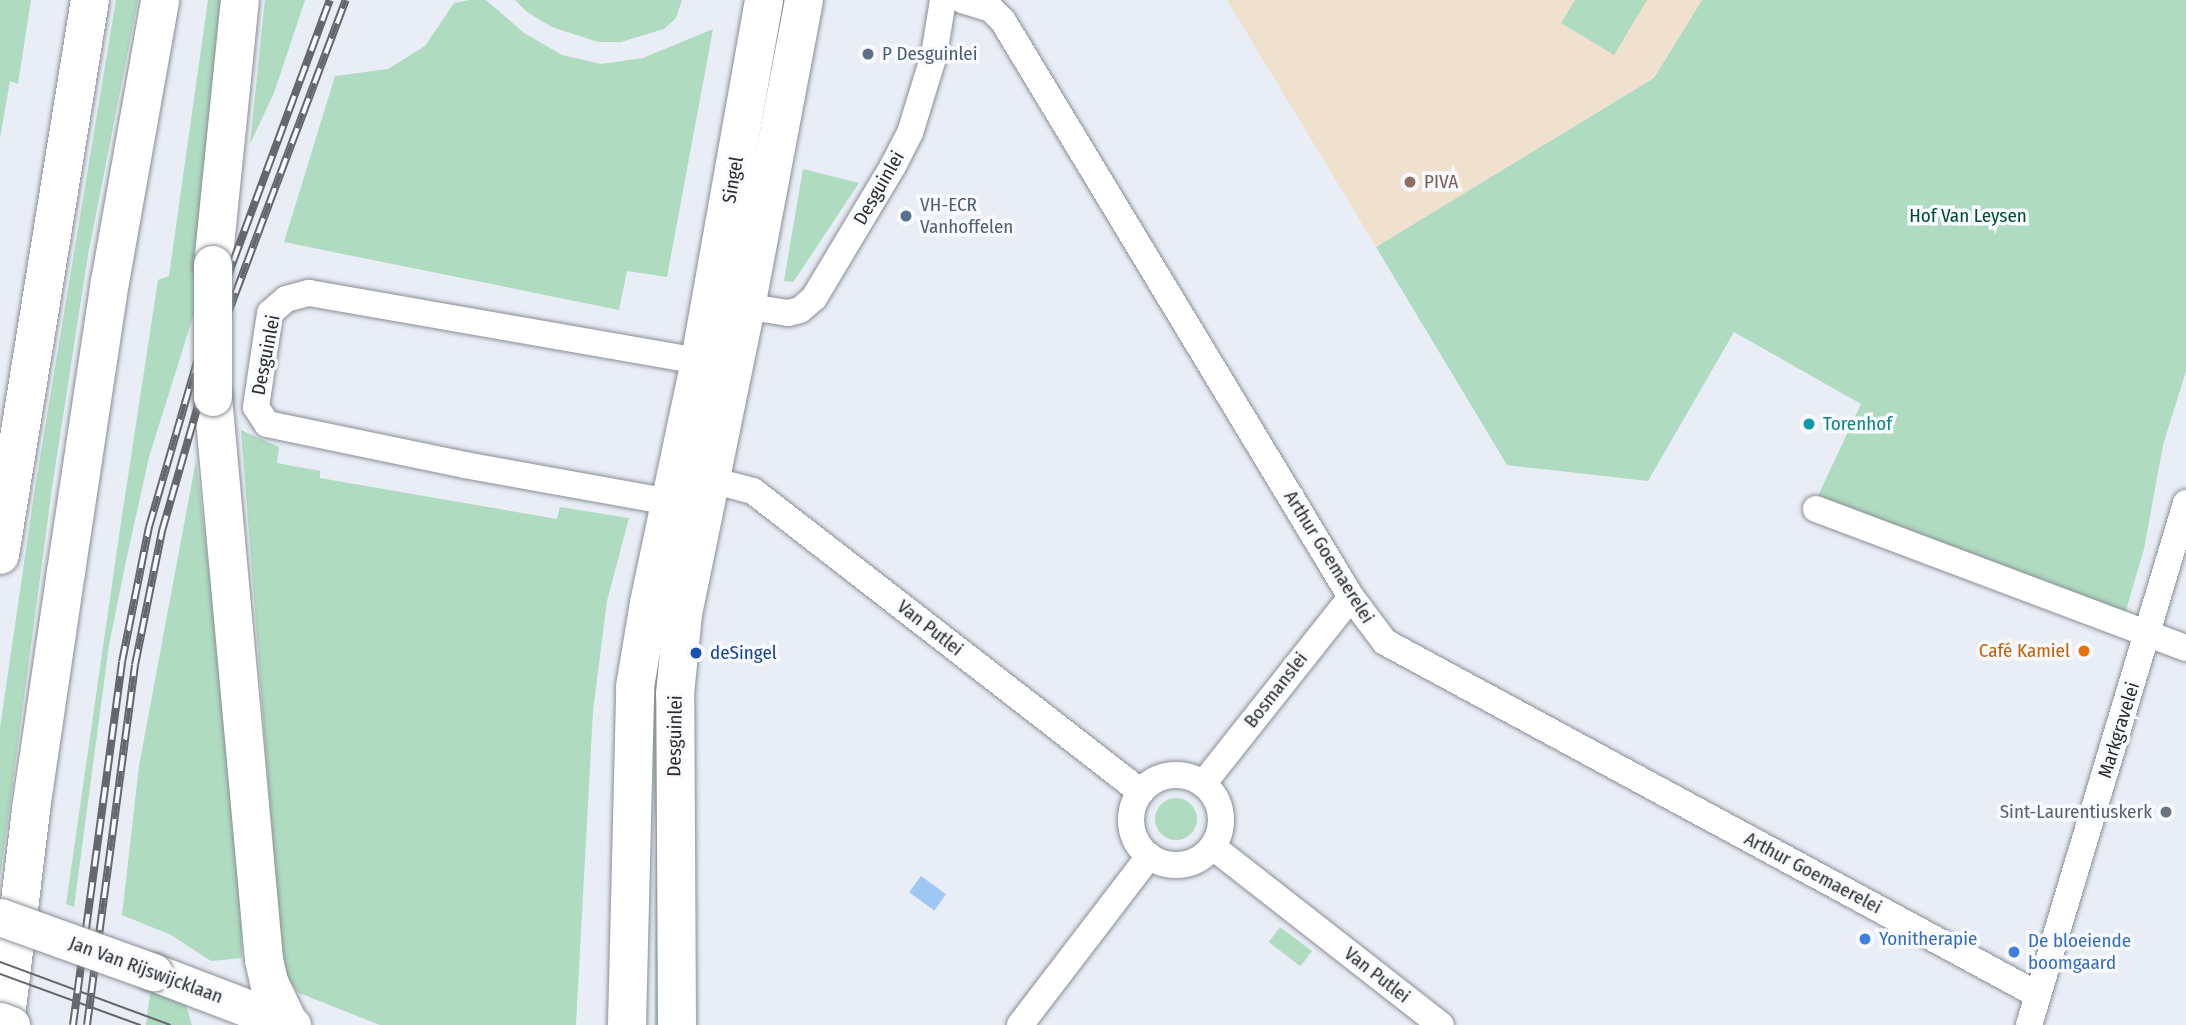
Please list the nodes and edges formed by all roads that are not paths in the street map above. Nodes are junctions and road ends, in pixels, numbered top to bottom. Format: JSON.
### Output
{"nodes":[{"id":1,"x":90,"y":0,"type":"edge"},
{"id":2,"x":160,"y":0,"type":"edge"},
{"id":3,"x":240,"y":0,"type":"edge"},
{"id":4,"x":764,"y":0,"type":"edge"},
{"id":5,"x":804,"y":0,"type":"edge"},
{"id":6,"x":943,"y":0,"type":"edge"},
{"id":7,"x":962,"y":0,"type":"edge"},
{"id":8,"x":729,"y":304,"type":"junction"},
{"id":9,"x":717,"y":364,"type":"junction"},
{"id":10,"x":710,"y":480,"type":"junction"},
{"id":11,"x":670,"y":502,"type":"junction"},
{"id":12,"x":2186,"y":503,"type":"edge"},
{"id":13,"x":1816,"y":509,"type":"dead end"},
{"id":14,"x":0,"y":555,"type":"edge"},
{"id":15,"x":1351,"y":597,"type":"junction"},
{"id":16,"x":2148,"y":635,"type":"junction"},
{"id":17,"x":2186,"y":648,"type":"edge"},
{"id":18,"x":1203,"y":784,"type":"junction"},
{"id":19,"x":1141,"y":792,"type":"junction"},
{"id":20,"x":1213,"y":847,"type":"junction"},
{"id":21,"x":1149,"y":856,"type":"junction"},
{"id":22,"x":0,"y":917,"type":"edge"},
{"id":23,"x":2038,"y":995,"type":"junction"},
{"id":24,"x":626,"y":1019,"type":"edge"},
{"id":25,"x":0,"y":1021,"type":"edge"},
{"id":26,"x":291,"y":1024,"type":"edge"},
{"id":27,"x":5,"y":1025,"type":"edge"},
{"id":28,"x":11,"y":1025,"type":"edge"},
{"id":29,"x":677,"y":1025,"type":"edge"},
{"id":30,"x":1020,"y":1025,"type":"edge"},
{"id":31,"x":1441,"y":1025,"type":"edge"},
{"id":32,"x":2029,"y":1025,"type":"edge"}],
"edges":[{"from":1,"to":14,"type":"main road"},
{"from":2,"to":27,"type":"main road"},
{"from":3,"to":26,"type":"main road","bridge":true},
{"from":4,"to":8,"type":"main road","name":"Singel"},
{"from":5,"to":8,"type":"main road","name":"Singel"},
{"from":6,"to":8,"type":"street","name":"Desguinlei"},
{"from":7,"to":15,"type":"street","name":"Arthur Goemaerelei"},
{"from":8,"to":9,"type":"main road","name":"Desguinlei"},
{"from":9,"to":10,"type":"main road","name":"Desguinlei"},
{"from":9,"to":11,"type":"main road","name":"Desguinlei"},
{"from":9,"to":11,"type":"street","name":"Desguinlei"},
{"from":10,"to":19,"type":"street","name":"Van Putlei"},
{"from":10,"to":29,"type":"main road","name":"Desguinlei"},
{"from":11,"to":24,"type":"main road","name":"Desguinlei"},
{"from":12,"to":16,"type":"street","name":"Markgravelei"},
{"from":13,"to":16,"type":"street"},
{"from":15,"to":18,"type":"street","name":"Bosmanslei"},
{"from":15,"to":23,"type":"street","name":"Arthur Goemaerelei"},
{"from":16,"to":17,"type":"street"},
{"from":16,"to":23,"type":"street","name":"Markgravelei"},
{"from":18,"to":19,"type":"street"},
{"from":18,"to":20,"type":"street"},
{"from":19,"to":21,"type":"street"},
{"from":20,"to":21,"type":"street"},
{"from":20,"to":31,"type":"street","name":"Van Putlei"},
{"from":21,"to":30,"type":"street"},
{"from":22,"to":26,"type":"main road","name":"Jan Van Rijswijcklaan","bridge":true},
{"from":23,"to":32,"type":"street","name":"Markgravelei"},
{"from":25,"to":28,"type":"main road","bridge":true}]}
